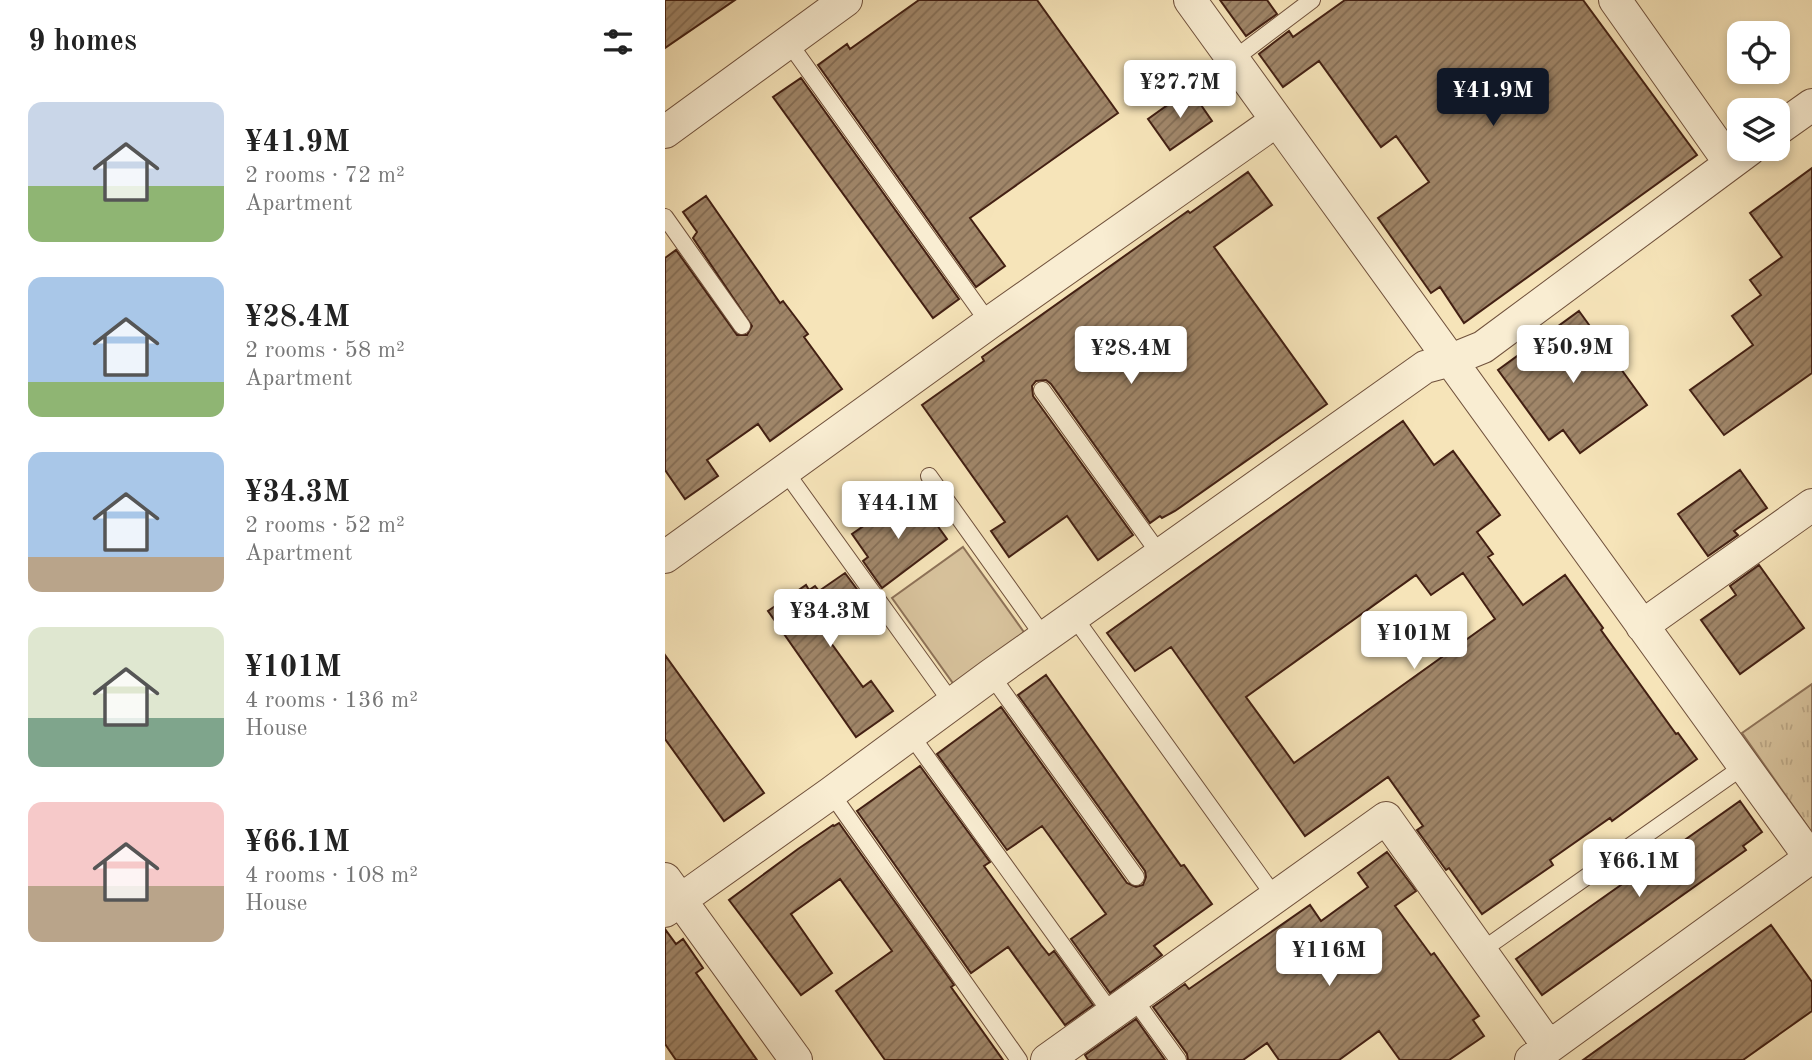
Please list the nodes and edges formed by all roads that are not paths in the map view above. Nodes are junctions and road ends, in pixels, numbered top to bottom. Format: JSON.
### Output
{"nodes":[{"id":1,"x":846,"y":0,"type":"edge"},
{"id":2,"x":1190,"y":0,"type":"edge"},
{"id":3,"x":1312,"y":0,"type":"edge"},
{"id":4,"x":1615,"y":0,"type":"edge"},
{"id":5,"x":789,"y":43,"type":"junction"},
{"id":6,"x":1234,"y":59,"type":"junction"},
{"id":7,"x":1812,"y":105,"type":"edge"},
{"id":8,"x":1276,"y":121,"type":"junction"},
{"id":9,"x":1790,"y":121,"type":"edge"},
{"id":10,"x":665,"y":132,"type":"edge"},
{"id":11,"x":1727,"y":140,"type":"edge"},
{"id":12,"x":1733,"y":161,"type":"edge"},
{"id":13,"x":665,"y":217,"type":"edge"},
{"id":14,"x":989,"y":323,"type":"junction"},
{"id":15,"x":742,"y":326,"type":"dead end"},
{"id":16,"x":1451,"y":360,"type":"junction"},
{"id":17,"x":1042,"y":390,"type":"dead end"},
{"id":18,"x":785,"y":471,"type":"junction"},
{"id":19,"x":929,"y":476,"type":"dead end"},
{"id":20,"x":1812,"y":505,"type":"edge"},
{"id":21,"x":1161,"y":556,"type":"junction"},
{"id":22,"x":665,"y":557,"type":"edge"},
{"id":23,"x":1074,"y":617,"type":"junction"},
{"id":24,"x":1642,"y":626,"type":"junction"},
{"id":25,"x":1044,"y":638,"type":"junction"},
{"id":26,"x":991,"y":675,"type":"junction"},
{"id":27,"x":952,"y":703,"type":"junction"},
{"id":28,"x":910,"y":734,"type":"junction"},
{"id":29,"x":1744,"y":766,"type":"junction"},
{"id":30,"x":831,"y":793,"type":"junction"},
{"id":31,"x":1811,"y":859,"type":"edge"},
{"id":32,"x":1136,"y":877,"type":"dead end"},
{"id":33,"x":670,"y":897,"type":"edge"},
{"id":34,"x":1275,"y":897,"type":"junction"},
{"id":35,"x":1481,"y":951,"type":"junction"},
{"id":36,"x":1123,"y":1006,"type":"junction"},
{"id":37,"x":1540,"y":1054,"type":"edge"},
{"id":38,"x":796,"y":1060,"type":"edge"},
{"id":39,"x":1019,"y":1060,"type":"edge"},
{"id":40,"x":1047,"y":1060,"type":"edge"},
{"id":41,"x":1178,"y":1060,"type":"edge"}],
"edges":[{"from":1,"to":5,"type":"street"},
{"from":2,"to":6,"type":"street"},
{"from":3,"to":6,"type":"lane"},
{"from":4,"to":11,"type":"street"},
{"from":5,"to":10,"type":"street"},
{"from":5,"to":14,"type":"lane"},
{"from":6,"to":8,"type":"street"},
{"from":7,"to":9,"type":"street"},
{"from":8,"to":14,"type":"street"},
{"from":8,"to":16,"type":"street"},
{"from":12,"to":16,"type":"street"},
{"from":13,"to":15,"type":"lane"},
{"from":14,"to":18,"type":"street"},
{"from":16,"to":21,"type":"street"},
{"from":16,"to":24,"type":"street"},
{"from":17,"to":21,"type":"lane"},
{"from":18,"to":22,"type":"street"},
{"from":18,"to":27,"type":"lane"},
{"from":19,"to":25,"type":"lane"},
{"from":20,"to":24,"type":"street"},
{"from":21,"to":23,"type":"street"},
{"from":23,"to":25,"type":"street"},
{"from":23,"to":34,"type":"lane"},
{"from":24,"to":29,"type":"street"},
{"from":25,"to":26,"type":"street"},
{"from":26,"to":27,"type":"street"},
{"from":26,"to":32,"type":"lane"},
{"from":27,"to":28,"type":"street"},
{"from":28,"to":30,"type":"street"},
{"from":28,"to":36,"type":"lane"},
{"from":29,"to":31,"type":"street"},
{"from":29,"to":35,"type":"lane"},
{"from":30,"to":33,"type":"street"},
{"from":30,"to":39,"type":"lane"},
{"from":31,"to":37,"type":"street"},
{"from":33,"to":38,"type":"street"},
{"from":34,"to":35,"type":"street"},
{"from":34,"to":36,"type":"street"},
{"from":35,"to":37,"type":"street"},
{"from":36,"to":40,"type":"street"},
{"from":36,"to":41,"type":"lane"}]}
